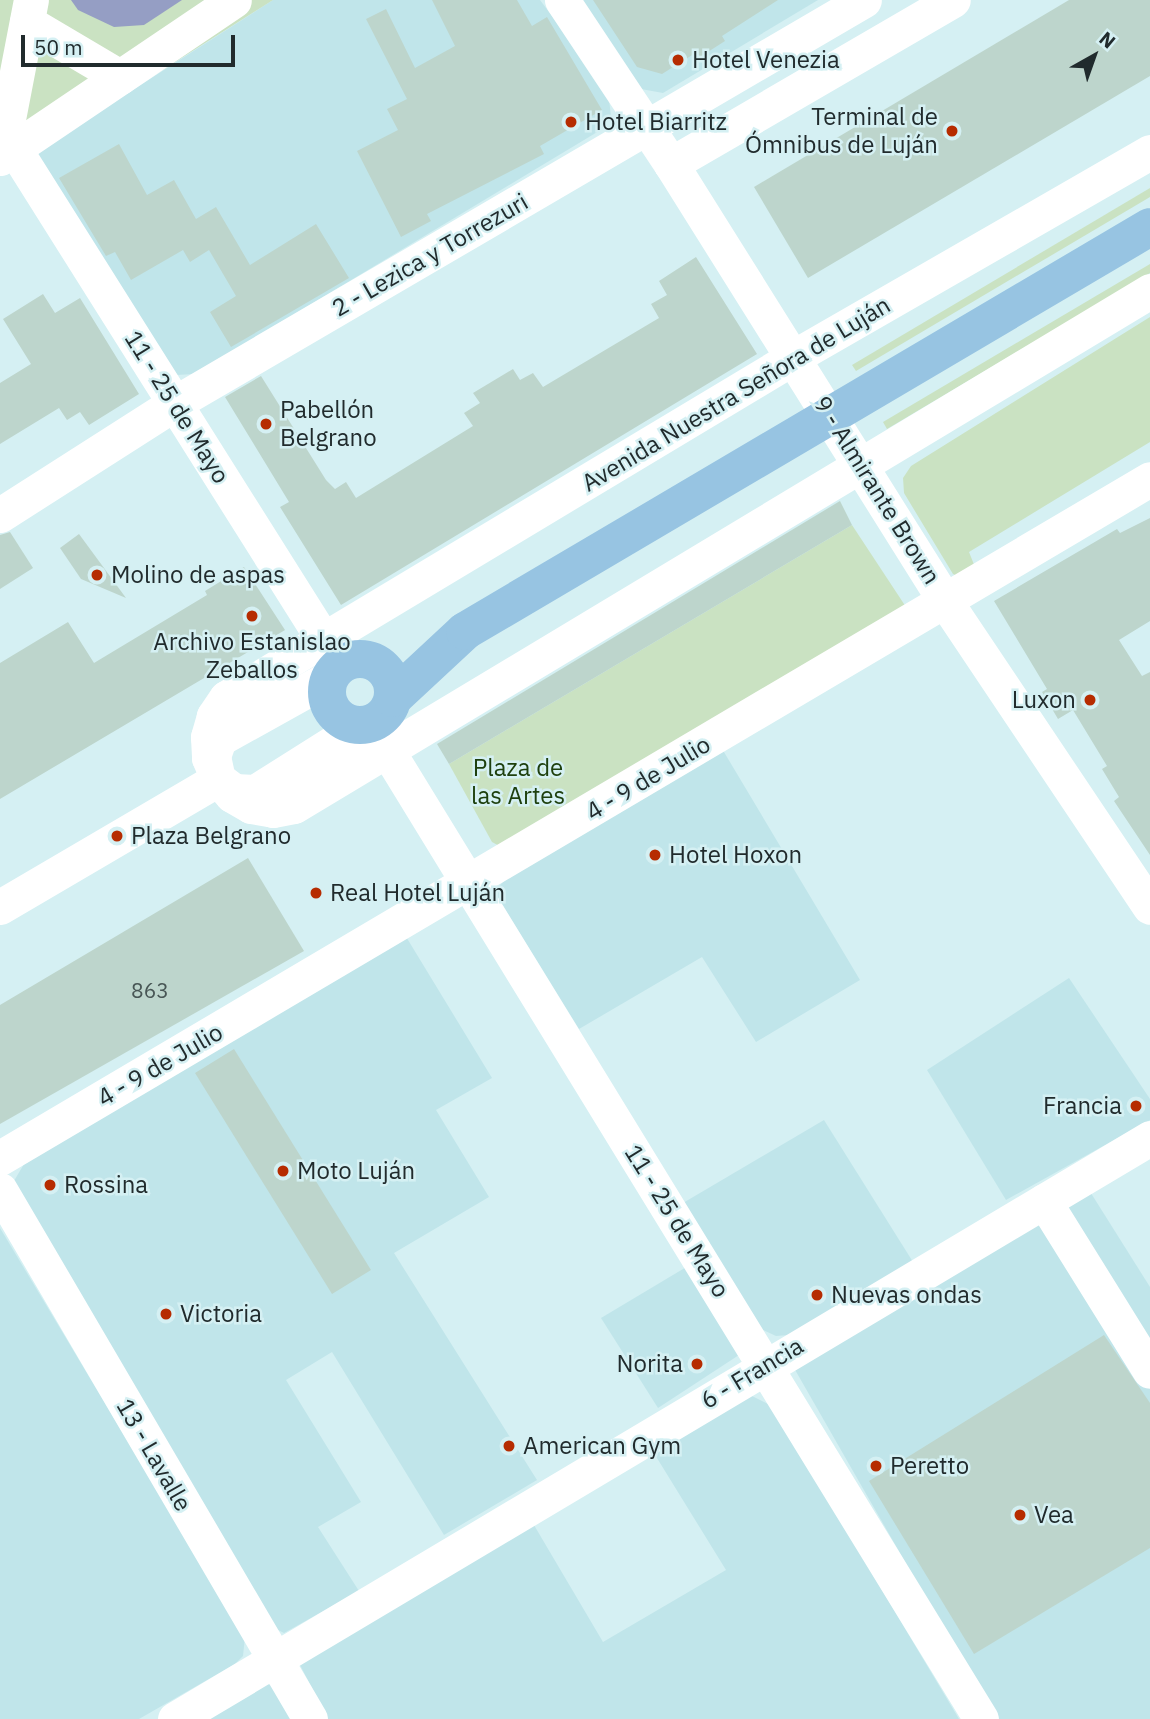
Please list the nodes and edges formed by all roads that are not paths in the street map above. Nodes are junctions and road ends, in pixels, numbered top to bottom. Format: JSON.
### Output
{"nodes":[{"id":1,"x":234,"y":0,"type":"edge"},
{"id":2,"x":562,"y":0,"type":"edge"},
{"id":3,"x":864,"y":0,"type":"edge"},
{"id":4,"x":953,"y":0,"type":"edge"},
{"id":5,"x":29,"y":11,"type":"edge"},
{"id":6,"x":120,"y":77,"type":"junction"},
{"id":7,"x":678,"y":108,"type":"junction"},
{"id":8,"x":5,"y":128,"type":"edge"},
{"id":9,"x":646,"y":129,"type":"junction"},
{"id":10,"x":703,"y":144,"type":"junction"},
{"id":11,"x":1150,"y":152,"type":"edge"},
{"id":12,"x":671,"y":164,"type":"junction"},
{"id":13,"x":1150,"y":227,"type":"edge"},
{"id":14,"x":1150,"y":291,"type":"edge"},
{"id":15,"x":794,"y":357,"type":"junction"},
{"id":16,"x":174,"y":403,"type":"junction"},
{"id":17,"x":831,"y":416,"type":"junction"},
{"id":18,"x":861,"y":464,"type":"junction"},
{"id":19,"x":1150,"y":479,"type":"edge"},
{"id":20,"x":0,"y":515,"type":"edge"},
{"id":21,"x":945,"y":601,"type":"junction"},
{"id":22,"x":465,"y":631,"type":"junction"},
{"id":23,"x":342,"y":661,"type":"junction"},
{"id":24,"x":378,"y":725,"type":"junction"},
{"id":25,"x":218,"y":779,"type":"junction"},
{"id":26,"x":469,"y":885,"type":"junction"},
{"id":27,"x":1150,"y":906,"type":"edge"},
{"id":28,"x":0,"y":907,"type":"edge"},
{"id":29,"x":1150,"y":1138,"type":"edge"},
{"id":30,"x":0,"y":1158,"type":"edge"},
{"id":31,"x":0,"y":1189,"type":"edge"},
{"id":32,"x":1044,"y":1201,"type":"junction"},
{"id":33,"x":766,"y":1364,"type":"junction"},
{"id":34,"x":1150,"y":1371,"type":"edge"},
{"id":35,"x":275,"y":1662,"type":"junction"},
{"id":36,"x":175,"y":1719,"type":"edge"},
{"id":37,"x":310,"y":1719,"type":"edge"},
{"id":38,"x":981,"y":1719,"type":"edge"}],
"edges":[{"from":1,"to":6,"type":"street"},
{"from":2,"to":9,"type":"street","name":"9 - Almirante Brown"},
{"from":3,"to":7,"type":"street","name":"2 - Lezica y Torrezuri"},
{"from":4,"to":10,"type":"street"},
{"from":5,"to":6,"type":"street"},
{"from":5,"to":8,"type":"street"},
{"from":6,"to":8,"type":"street"},
{"from":7,"to":9,"type":"street","name":"2 - Lezica y Torrezuri"},
{"from":7,"to":10,"type":"street"},
{"from":8,"to":16,"type":"street","name":"11 - 25 de Mayo"},
{"from":9,"to":12,"type":"street","name":"9 - Almirante Brown"},
{"from":9,"to":16,"type":"street","name":"2 - Lezica y Torrezuri"},
{"from":10,"to":12,"type":"street"},
{"from":11,"to":15,"type":"street","name":"Avenida Nuestra Señora de Luján"},
{"from":12,"to":15,"type":"street","name":"9 - Almirante Brown"},
{"from":13,"to":17,"type":"main road"},
{"from":14,"to":18,"type":"street"},
{"from":15,"to":17,"type":"street","name":"9 - Almirante Brown"},
{"from":15,"to":23,"type":"street","name":"Avenida Nuestra Señora de Luján"},
{"from":16,"to":20,"type":"street","name":"2 - Lezica y Torrezuri"},
{"from":16,"to":23,"type":"street","name":"11 - 25 de Mayo"},
{"from":17,"to":18,"type":"street","name":"9 - Almirante Brown"},
{"from":17,"to":22,"type":"main road"},
{"from":18,"to":21,"type":"street","name":"9 - Almirante Brown"},
{"from":18,"to":24,"type":"street"},
{"from":19,"to":21,"type":"street","name":"4 - 9 de Julio"},
{"from":21,"to":26,"type":"street","name":"4 - 9 de Julio"},
{"from":21,"to":27,"type":"street","name":"9 - Almirante Brown"},
{"from":22,"to":23,"type":"main road"},
{"from":22,"to":24,"type":"main road"},
{"from":23,"to":24,"type":"main road"},
{"from":23,"to":24,"type":"main road"},
{"from":23,"to":25,"type":"street","name":"Avenida Nuestra Señora de Luján"},
{"from":24,"to":25,"type":"street"},
{"from":24,"to":26,"type":"street","name":"11 - 25 de Mayo"},
{"from":25,"to":28,"type":"street"},
{"from":26,"to":30,"type":"street","name":"4 - 9 de Julio"},
{"from":26,"to":33,"type":"street","name":"11 - 25 de Mayo"},
{"from":29,"to":32,"type":"street","name":"6 - Francia"},
{"from":31,"to":35,"type":"street","name":"13 - Lavalle"},
{"from":32,"to":33,"type":"street","name":"6 - Francia"},
{"from":32,"to":34,"type":"street"},
{"from":33,"to":35,"type":"street","name":"6 - Francia"},
{"from":33,"to":38,"type":"street","name":"11 - 25 de Mayo"},
{"from":35,"to":36,"type":"street","name":"6 - Francia"},
{"from":35,"to":37,"type":"street","name":"13 - Lavalle"}]}
